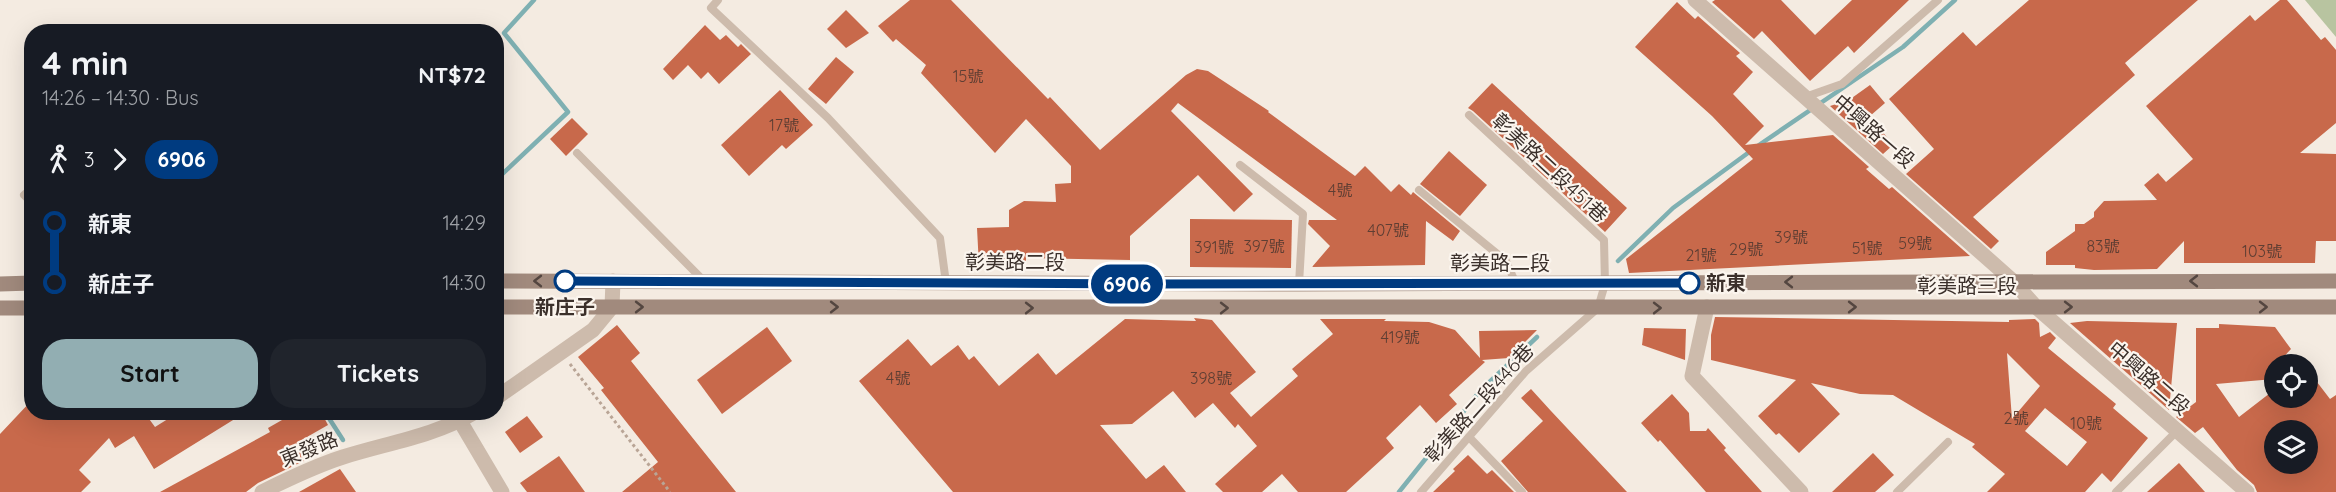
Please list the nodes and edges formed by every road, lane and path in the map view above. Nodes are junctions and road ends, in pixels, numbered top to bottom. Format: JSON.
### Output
{"nodes":[{"id":1,"x":718,"y":0,"type":"edge"},
{"id":2,"x":1695,"y":0,"type":"edge"},
{"id":3,"x":1938,"y":0,"type":"edge"},
{"id":4,"x":1804,"y":98,"type":"junction"},
{"id":5,"x":1469,"y":115,"type":"dead end"},
{"id":6,"x":577,"y":153,"type":"dead end"},
{"id":7,"x":1240,"y":165,"type":"dead end"},
{"id":8,"x":1419,"y":190,"type":"dead end"},
{"id":9,"x":504,"y":281,"type":"edge"},
{"id":10,"x":613,"y":281,"type":"junction"},
{"id":11,"x":704,"y":281,"type":"junction"},
{"id":12,"x":2013,"y":281,"type":"junction"},
{"id":13,"x":2336,"y":281,"type":"edge"},
{"id":14,"x":24,"y":283,"type":"edge"},
{"id":15,"x":946,"y":283,"type":"junction"},
{"id":16,"x":0,"y":284,"type":"edge"},
{"id":17,"x":1100,"y":284,"type":"junction"},
{"id":18,"x":1299,"y":284,"type":"junction"},
{"id":19,"x":1516,"y":284,"type":"junction"},
{"id":20,"x":1605,"y":284,"type":"junction"},
{"id":21,"x":2025,"y":294,"type":"joint"},
{"id":22,"x":504,"y":307,"type":"edge"},
{"id":23,"x":612,"y":307,"type":"junction"},
{"id":24,"x":1707,"y":307,"type":"junction"},
{"id":25,"x":2036,"y":307,"type":"junction"},
{"id":26,"x":2336,"y":307,"type":"edge"},
{"id":27,"x":0,"y":308,"type":"edge"},
{"id":28,"x":24,"y":308,"type":"edge"},
{"id":29,"x":1098,"y":308,"type":"junction"},
{"id":30,"x":1598,"y":308,"type":"junction"},
{"id":31,"x":561,"y":353,"type":"junction"},
{"id":32,"x":504,"y":392,"type":"edge"},
{"id":33,"x":463,"y":420,"type":"edge"},
{"id":34,"x":460,"y":422,"type":"junction"},
{"id":35,"x":2177,"y":431,"type":"junction"},
{"id":36,"x":1469,"y":437,"type":"junction"},
{"id":37,"x":1948,"y":442,"type":"dead end"},
{"id":38,"x":262,"y":492,"type":"edge"},
{"id":39,"x":502,"y":492,"type":"edge"},
{"id":40,"x":670,"y":492,"type":"edge"},
{"id":41,"x":1420,"y":492,"type":"edge"},
{"id":42,"x":1522,"y":492,"type":"edge"},
{"id":43,"x":1801,"y":492,"type":"edge"},
{"id":44,"x":1897,"y":492,"type":"edge"},
{"id":45,"x":2116,"y":492,"type":"edge"},
{"id":46,"x":2247,"y":492,"type":"edge"}],
"edges":[{"from":1,"to":15,"type":"lane"},
{"from":2,"to":4,"type":"street","name":"中興路一段"},
{"from":3,"to":4,"type":"lane"},
{"from":4,"to":12,"type":"street","name":"中興路一段"},
{"from":5,"to":20,"type":"lane","name":"彰美路二段451巷"},
{"from":6,"to":11,"type":"lane"},
{"from":7,"to":18,"type":"lane"},
{"from":8,"to":19,"type":"lane"},
{"from":10,"to":9,"type":"main road","name":"彰美路二段","one_way":true},
{"from":10,"to":11,"type":"main road","name":"彰美路二段"},
{"from":10,"to":23,"type":"street"},
{"from":11,"to":15,"type":"main road","name":"彰美路二段"},
{"from":13,"to":12,"type":"main road","name":"彰美路三段","one_way":true},
{"from":12,"to":20,"type":"main road","name":"彰美路三段","one_way":true},
{"from":12,"to":21,"type":"street","name":"中興路一段"},
{"from":14,"to":16,"type":"main road"},
{"from":15,"to":17,"type":"main road","name":"彰美路二段"},
{"from":17,"to":18,"type":"main road","name":"彰美路二段"},
{"from":17,"to":29,"type":"main road"},
{"from":18,"to":19,"type":"main road","name":"彰美路二段"},
{"from":19,"to":20,"type":"main road","name":"彰美路二段"},
{"from":20,"to":30,"type":"lane"},
{"from":21,"to":25,"type":"street","name":"中興路二段"},
{"from":22,"to":23,"type":"main road"},
{"from":23,"to":29,"type":"main road","one_way":true},
{"from":23,"to":31,"type":"street"},
{"from":24,"to":25,"type":"main road","name":"彰美路三段","one_way":true},
{"from":30,"to":24,"type":"main road","name":"彰美路三段","one_way":true},
{"from":24,"to":43,"type":"street"},
{"from":25,"to":26,"type":"main road","name":"彰美路三段","one_way":true},
{"from":25,"to":35,"type":"street","name":"中興路二段"},
{"from":27,"to":28,"type":"main road"},
{"from":29,"to":30,"type":"main road","one_way":true},
{"from":30,"to":36,"type":"lane","name":"彰美路二段446巷"},
{"from":31,"to":32,"type":"street"},
{"from":31,"to":40,"type":"path"},
{"from":33,"to":34,"type":"street","name":"東發路"},
{"from":34,"to":38,"type":"street","name":"東發路"},
{"from":34,"to":39,"type":"street"},
{"from":35,"to":45,"type":"lane"},
{"from":35,"to":46,"type":"street","name":"中興路二段"},
{"from":36,"to":41,"type":"lane","name":"彰美路二段446巷"},
{"from":36,"to":42,"type":"lane"},
{"from":37,"to":44,"type":"lane"}]}
